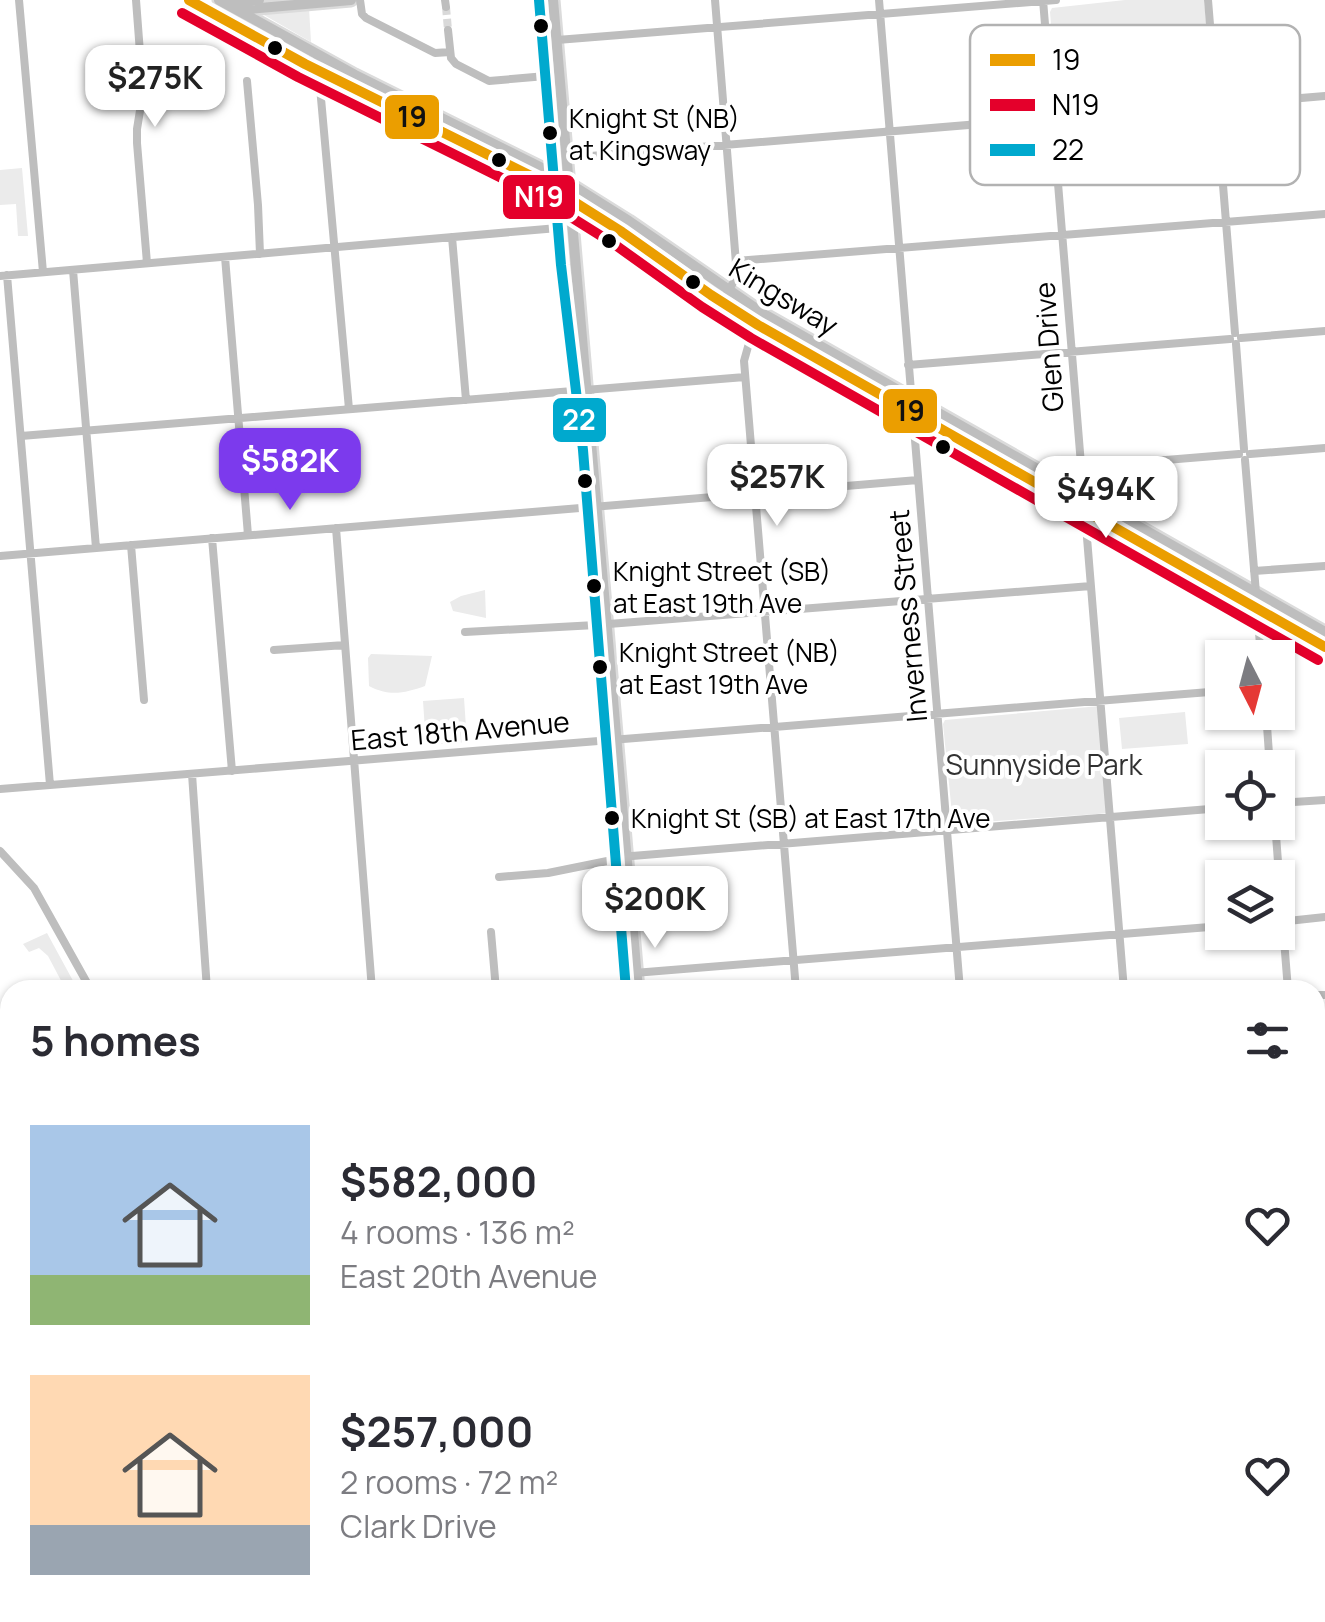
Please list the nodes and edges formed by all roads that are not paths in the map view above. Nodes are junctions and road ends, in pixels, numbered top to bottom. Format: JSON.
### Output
{"nodes":[{"id":1,"x":19,"y":0,"type":"edge"},
{"id":2,"x":136,"y":0,"type":"edge"},
{"id":3,"x":189,"y":0,"type":"edge"},
{"id":4,"x":259,"y":0,"type":"edge"},
{"id":5,"x":351,"y":0,"type":"edge"},
{"id":6,"x":360,"y":0,"type":"edge"},
{"id":7,"x":539,"y":0,"type":"edge"},
{"id":8,"x":553,"y":0,"type":"edge"},
{"id":9,"x":715,"y":0,"type":"edge"},
{"id":10,"x":879,"y":0,"type":"edge"},
{"id":11,"x":1043,"y":0,"type":"edge"},
{"id":12,"x":1056,"y":0,"type":"edge"},
{"id":13,"x":1208,"y":0,"type":"edge"},
{"id":14,"x":221,"y":1,"type":"edge"},
{"id":15,"x":313,"y":2,"type":"edge"},
{"id":16,"x":240,"y":10,"type":"junction"},
{"id":17,"x":210,"y":12,"type":"junction"},
{"id":18,"x":880,"y":14,"type":"junction"},
{"id":19,"x":1045,"y":25,"type":"edge"},
{"id":20,"x":1210,"y":25,"type":"edge"},
{"id":21,"x":718,"y":28,"type":"junction"},
{"id":22,"x":448,"y":30,"type":"tunnel mouth"},
{"id":23,"x":557,"y":40,"type":"junction"},
{"id":24,"x":450,"y":52,"type":"junction"},
{"id":25,"x":318,"y":54,"type":"junction"},
{"id":26,"x":319,"y":71,"type":"junction"},
{"id":27,"x":546,"y":76,"type":"junction"},
{"id":28,"x":247,"y":81,"type":"dead end"},
{"id":29,"x":1325,"y":96,"type":"edge"},
{"id":30,"x":1300,"y":98,"type":"edge"},
{"id":31,"x":970,"y":125,"type":"edge"},
{"id":32,"x":890,"y":132,"type":"junction"},
{"id":33,"x":726,"y":144,"type":"junction"},
{"id":34,"x":566,"y":158,"type":"junction"},
{"id":35,"x":554,"y":174,"type":"junction"},
{"id":36,"x":568,"y":182,"type":"junction"},
{"id":37,"x":1059,"y":185,"type":"edge"},
{"id":38,"x":1223,"y":185,"type":"edge"},
{"id":39,"x":555,"y":190,"type":"junction"},
{"id":40,"x":570,"y":199,"type":"junction"},
{"id":41,"x":1325,"y":214,"type":"edge"},
{"id":42,"x":1226,"y":222,"type":"junction"},
{"id":43,"x":558,"y":228,"type":"junction"},
{"id":44,"x":1063,"y":234,"type":"junction"},
{"id":45,"x":452,"y":237,"type":"junction"},
{"id":46,"x":334,"y":247,"type":"junction"},
{"id":47,"x":899,"y":248,"type":"junction"},
{"id":48,"x":260,"y":254,"type":"junction"},
{"id":49,"x":224,"y":256,"type":"junction"},
{"id":50,"x":736,"y":261,"type":"junction"},
{"id":51,"x":147,"y":263,"type":"junction"},
{"id":52,"x":73,"y":270,"type":"junction"},
{"id":53,"x":43,"y":272,"type":"junction"},
{"id":54,"x":3,"y":276,"type":"edge"},
{"id":55,"x":729,"y":291,"type":"junction"},
{"id":56,"x":722,"y":302,"type":"junction"},
{"id":57,"x":761,"y":319,"type":"junction"},
{"id":58,"x":1325,"y":331,"type":"edge"},
{"id":59,"x":1236,"y":338,"type":"junction"},
{"id":60,"x":1070,"y":352,"type":"junction"},
{"id":61,"x":908,"y":364,"type":"junction"},
{"id":62,"x":746,"y":377,"type":"junction"},
{"id":63,"x":582,"y":390,"type":"junction"},
{"id":64,"x":911,"y":396,"type":"junction"},
{"id":65,"x":466,"y":400,"type":"junction"},
{"id":66,"x":349,"y":409,"type":"junction"},
{"id":67,"x":912,"y":412,"type":"junction"},
{"id":68,"x":238,"y":418,"type":"junction"},
{"id":69,"x":86,"y":431,"type":"junction"},
{"id":70,"x":21,"y":436,"type":"junction"},
{"id":71,"x":1325,"y":448,"type":"edge"},
{"id":72,"x":1244,"y":454,"type":"junction"},
{"id":73,"x":1080,"y":467,"type":"junction"},
{"id":74,"x":918,"y":480,"type":"junction"},
{"id":75,"x":756,"y":494,"type":"junction"},
{"id":76,"x":1082,"y":494,"type":"junction"},
{"id":77,"x":592,"y":507,"type":"junction"},
{"id":78,"x":1085,"y":510,"type":"junction"},
{"id":79,"x":336,"y":528,"type":"junction"},
{"id":80,"x":248,"y":535,"type":"junction"},
{"id":81,"x":212,"y":538,"type":"junction"},
{"id":82,"x":131,"y":545,"type":"junction"},
{"id":83,"x":96,"y":548,"type":"junction"},
{"id":84,"x":31,"y":554,"type":"junction"},
{"id":85,"x":0,"y":556,"type":"edge"},
{"id":86,"x":1325,"y":566,"type":"edge"},
{"id":87,"x":1254,"y":571,"type":"junction"},
{"id":88,"x":1091,"y":586,"type":"junction"},
{"id":89,"x":1256,"y":592,"type":"junction"},
{"id":90,"x":928,"y":598,"type":"junction"},
{"id":91,"x":1257,"y":608,"type":"junction"},
{"id":92,"x":765,"y":611,"type":"junction"},
{"id":93,"x":602,"y":624,"type":"junction"},
{"id":94,"x":465,"y":632,"type":"dead end"},
{"id":95,"x":1325,"y":632,"type":"edge"},
{"id":96,"x":1260,"y":640,"type":"edge"},
{"id":97,"x":345,"y":645,"type":"junction"},
{"id":98,"x":1325,"y":646,"type":"edge"},
{"id":99,"x":274,"y":650,"type":"dead end"},
{"id":100,"x":1205,"y":692,"type":"edge"},
{"id":101,"x":144,"y":700,"type":"dead end"},
{"id":102,"x":1100,"y":701,"type":"junction"},
{"id":103,"x":938,"y":714,"type":"junction"},
{"id":104,"x":773,"y":728,"type":"junction"},
{"id":105,"x":611,"y":740,"type":"junction"},
{"id":106,"x":354,"y":761,"type":"junction"},
{"id":107,"x":232,"y":771,"type":"junction"},
{"id":108,"x":192,"y":774,"type":"junction"},
{"id":109,"x":50,"y":785,"type":"junction"},
{"id":110,"x":0,"y":789,"type":"edge"},
{"id":111,"x":1325,"y":800,"type":"edge"},
{"id":112,"x":1295,"y":802,"type":"edge"},
{"id":113,"x":1205,"y":809,"type":"edge"},
{"id":114,"x":1110,"y":817,"type":"junction"},
{"id":115,"x":947,"y":831,"type":"junction"},
{"id":116,"x":783,"y":844,"type":"junction"},
{"id":117,"x":0,"y":851,"type":"edge"},
{"id":118,"x":622,"y":859,"type":"junction"},
{"id":119,"x":499,"y":877,"type":"dead end"},
{"id":120,"x":1325,"y":917,"type":"edge"},
{"id":121,"x":1295,"y":920,"type":"edge"},
{"id":122,"x":1205,"y":927,"type":"edge"},
{"id":123,"x":491,"y":932,"type":"dead end"},
{"id":124,"x":1120,"y":934,"type":"junction"},
{"id":125,"x":956,"y":948,"type":"junction"},
{"id":126,"x":1285,"y":950,"type":"edge"},
{"id":127,"x":793,"y":960,"type":"junction"},
{"id":128,"x":631,"y":973,"type":"junction"},
{"id":129,"x":85,"y":980,"type":"edge"},
{"id":130,"x":206,"y":980,"type":"edge"},
{"id":131,"x":371,"y":980,"type":"edge"},
{"id":132,"x":495,"y":980,"type":"edge"},
{"id":133,"x":629,"y":980,"type":"edge"},
{"id":134,"x":634,"y":980,"type":"edge"},
{"id":135,"x":795,"y":980,"type":"edge"},
{"id":136,"x":959,"y":980,"type":"edge"},
{"id":137,"x":1123,"y":980,"type":"edge"},
{"id":138,"x":1287,"y":980,"type":"edge"}],
"edges":[{"from":1,"to":53,"type":"street"},
{"from":2,"to":51,"type":"street"},
{"from":3,"to":17,"type":"main road","name":"Kingsway"},
{"from":4,"to":14,"type":"main road"},
{"from":5,"to":15,"type":"main road"},
{"from":6,"to":24,"type":"street"},
{"from":7,"to":27,"type":"main road"},
{"from":8,"to":23,"type":"main road"},
{"from":9,"to":21,"type":"street"},
{"from":10,"to":18,"type":"street","name":"Inverness Street"},
{"from":11,"to":12,"type":"street"},
{"from":11,"to":18,"type":"street"},
{"from":11,"to":19,"type":"street","name":"Glen Drive"},
{"from":13,"to":20,"type":"street"},
{"from":14,"to":16,"type":"main road","name":"Kingsway"},
{"from":15,"to":16,"type":"main road"},
{"from":16,"to":17,"type":"main road"},
{"from":16,"to":25,"type":"main road","name":"Kingsway"},
{"from":17,"to":26,"type":"main road","name":"Kingsway"},
{"from":18,"to":21,"type":"street"},
{"from":18,"to":32,"type":"street","name":"Inverness Street"},
{"from":21,"to":23,"type":"street"},
{"from":21,"to":33,"type":"street"},
{"from":22,"to":24,"type":"street"},
{"from":23,"to":34,"type":"main road"},
{"from":24,"to":27,"type":"street"},
{"from":25,"to":26,"type":"street"},
{"from":25,"to":35,"type":"main road","name":"Kingsway"},
{"from":26,"to":39,"type":"main road","name":"Kingsway"},
{"from":26,"to":46,"type":"street"},
{"from":27,"to":35,"type":"main road"},
{"from":28,"to":48,"type":"street"},
{"from":29,"to":30,"type":"street"},
{"from":31,"to":32,"type":"street"},
{"from":32,"to":33,"type":"street"},
{"from":32,"to":47,"type":"street","name":"Inverness Street"},
{"from":33,"to":34,"type":"street"},
{"from":33,"to":50,"type":"street"},
{"from":34,"to":36,"type":"main road"},
{"from":35,"to":36,"type":"main road","name":"Kingsway"},
{"from":35,"to":39,"type":"main road"},
{"from":36,"to":40,"type":"main road"},
{"from":36,"to":55,"type":"main road","name":"Kingsway"},
{"from":37,"to":44,"type":"street","name":"Glen Drive"},
{"from":38,"to":42,"type":"street"},
{"from":39,"to":40,"type":"main road","name":"Kingsway"},
{"from":39,"to":43,"type":"main road"},
{"from":40,"to":56,"type":"main road","name":"Kingsway"},
{"from":40,"to":63,"type":"main road"},
{"from":41,"to":42,"type":"street"},
{"from":42,"to":44,"type":"street"},
{"from":42,"to":59,"type":"street"},
{"from":43,"to":45,"type":"street"},
{"from":43,"to":63,"type":"main road"},
{"from":44,"to":47,"type":"street"},
{"from":44,"to":60,"type":"street","name":"Glen Drive"},
{"from":45,"to":46,"type":"street"},
{"from":45,"to":65,"type":"street"},
{"from":46,"to":48,"type":"street"},
{"from":46,"to":66,"type":"street"},
{"from":47,"to":50,"type":"street"},
{"from":47,"to":61,"type":"street","name":"Inverness Street"},
{"from":48,"to":49,"type":"street"},
{"from":49,"to":51,"type":"street"},
{"from":49,"to":68,"type":"street"},
{"from":50,"to":55,"type":"street"},
{"from":51,"to":52,"type":"street"},
{"from":52,"to":53,"type":"street"},
{"from":52,"to":69,"type":"street"},
{"from":53,"to":54,"type":"street"},
{"from":54,"to":70,"type":"street"},
{"from":55,"to":56,"type":"street"},
{"from":55,"to":57,"type":"main road","name":"Kingsway"},
{"from":56,"to":57,"type":"main road","name":"Kingsway"},
{"from":57,"to":62,"type":"street"},
{"from":57,"to":64,"type":"main road","name":"Kingsway"},
{"from":57,"to":67,"type":"main road","name":"Kingsway"},
{"from":58,"to":59,"type":"street"},
{"from":59,"to":60,"type":"street"},
{"from":59,"to":72,"type":"street"},
{"from":60,"to":61,"type":"street"},
{"from":60,"to":73,"type":"street","name":"Glen Drive"},
{"from":61,"to":64,"type":"street","name":"Inverness Street"},
{"from":62,"to":63,"type":"street"},
{"from":62,"to":75,"type":"street"},
{"from":63,"to":65,"type":"street"},
{"from":63,"to":77,"type":"main road"},
{"from":64,"to":67,"type":"street","name":"Inverness Street"},
{"from":64,"to":76,"type":"main road","name":"Kingsway"},
{"from":65,"to":66,"type":"street"},
{"from":66,"to":68,"type":"street"},
{"from":67,"to":74,"type":"street","name":"Inverness Street"},
{"from":67,"to":78,"type":"main road","name":"Kingsway"},
{"from":68,"to":69,"type":"street"},
{"from":68,"to":80,"type":"street"},
{"from":69,"to":70,"type":"street"},
{"from":69,"to":83,"type":"street"},
{"from":70,"to":84,"type":"street"},
{"from":71,"to":72,"type":"street"},
{"from":72,"to":73,"type":"street"},
{"from":72,"to":87,"type":"street"},
{"from":73,"to":76,"type":"street","name":"Glen Drive"},
{"from":74,"to":75,"type":"street"},
{"from":74,"to":90,"type":"street","name":"Inverness Street"},
{"from":75,"to":77,"type":"street"},
{"from":75,"to":92,"type":"street"},
{"from":76,"to":78,"type":"street","name":"Glen Drive"},
{"from":76,"to":89,"type":"main road","name":"Kingsway"},
{"from":77,"to":79,"type":"street"},
{"from":77,"to":93,"type":"main road"},
{"from":78,"to":88,"type":"street","name":"Glen Drive"},
{"from":78,"to":91,"type":"main road","name":"Kingsway"},
{"from":79,"to":80,"type":"street"},
{"from":79,"to":97,"type":"street"},
{"from":80,"to":81,"type":"street"},
{"from":81,"to":82,"type":"street"},
{"from":81,"to":107,"type":"street"},
{"from":82,"to":83,"type":"street"},
{"from":82,"to":101,"type":"street"},
{"from":83,"to":84,"type":"street"},
{"from":84,"to":85,"type":"street"},
{"from":84,"to":109,"type":"street"},
{"from":86,"to":87,"type":"street"},
{"from":87,"to":89,"type":"street"},
{"from":88,"to":90,"type":"street"},
{"from":88,"to":102,"type":"street","name":"Glen Drive"},
{"from":89,"to":91,"type":"street"},
{"from":89,"to":95,"type":"main road","name":"Kingsway"},
{"from":90,"to":92,"type":"street"},
{"from":90,"to":103,"type":"street","name":"Inverness Street"},
{"from":91,"to":96,"type":"street"},
{"from":91,"to":98,"type":"main road","name":"Kingsway"},
{"from":92,"to":93,"type":"street"},
{"from":92,"to":104,"type":"street"},
{"from":93,"to":94,"type":"street"},
{"from":93,"to":105,"type":"main road"},
{"from":97,"to":99,"type":"street"},
{"from":97,"to":106,"type":"street"},
{"from":100,"to":102,"type":"street","name":"East 18th Avenue"},
{"from":102,"to":103,"type":"street","name":"East 18th Avenue"},
{"from":102,"to":114,"type":"street","name":"Glen Drive"},
{"from":103,"to":104,"type":"street","name":"East 18th Avenue"},
{"from":103,"to":115,"type":"street","name":"Inverness Street"},
{"from":104,"to":105,"type":"street","name":"East 18th Avenue"},
{"from":104,"to":116,"type":"street"},
{"from":105,"to":106,"type":"street","name":"East 18th Avenue"},
{"from":105,"to":118,"type":"main road"},
{"from":106,"to":107,"type":"street","name":"East 18th Avenue"},
{"from":106,"to":131,"type":"street"},
{"from":107,"to":108,"type":"street","name":"East 18th Avenue"},
{"from":108,"to":109,"type":"street","name":"East 18th Avenue"},
{"from":108,"to":130,"type":"street"},
{"from":109,"to":110,"type":"street","name":"East 18th Avenue"},
{"from":111,"to":112,"type":"street"},
{"from":113,"to":114,"type":"street"},
{"from":114,"to":115,"type":"street"},
{"from":114,"to":124,"type":"street","name":"Glen Drive"},
{"from":115,"to":116,"type":"street"},
{"from":115,"to":125,"type":"street","name":"Inverness Street"},
{"from":116,"to":118,"type":"street"},
{"from":116,"to":127,"type":"street"},
{"from":117,"to":129,"type":"street"},
{"from":118,"to":119,"type":"street"},
{"from":118,"to":128,"type":"main road"},
{"from":120,"to":121,"type":"street"},
{"from":122,"to":124,"type":"street"},
{"from":123,"to":132,"type":"street"},
{"from":124,"to":125,"type":"street"},
{"from":124,"to":137,"type":"street","name":"Glen Drive"},
{"from":125,"to":127,"type":"street"},
{"from":125,"to":136,"type":"street","name":"Inverness Street"},
{"from":126,"to":138,"type":"street"},
{"from":127,"to":128,"type":"street"},
{"from":127,"to":135,"type":"street"},
{"from":128,"to":133,"type":"main road"},
{"from":128,"to":134,"type":"main road"}]}
